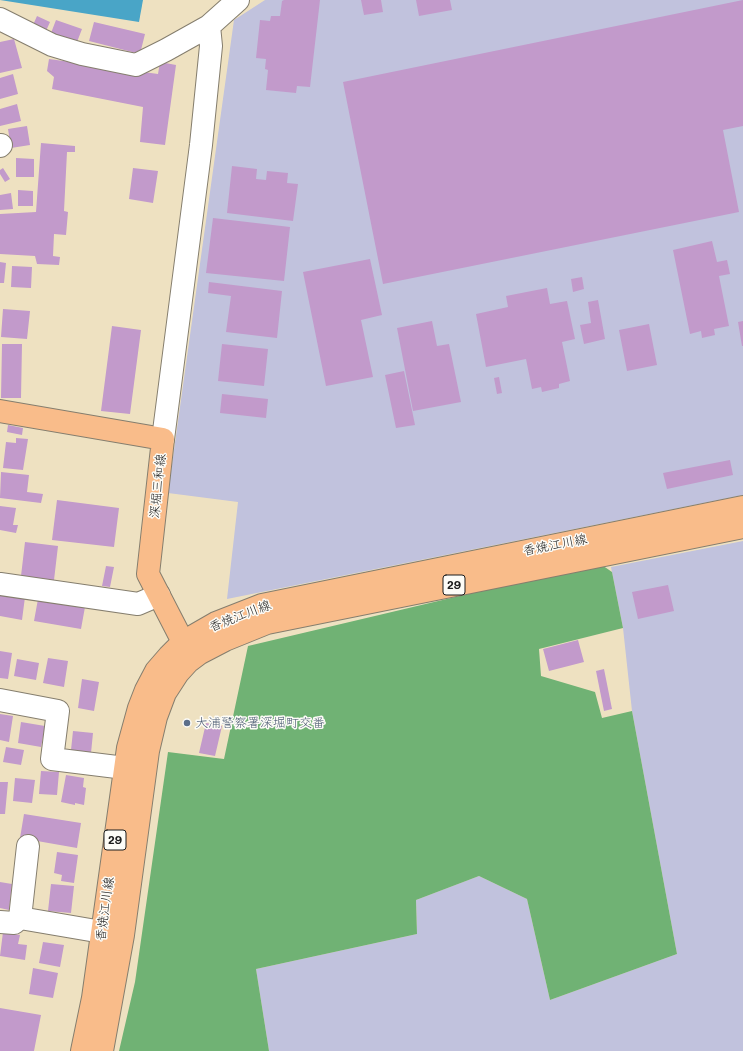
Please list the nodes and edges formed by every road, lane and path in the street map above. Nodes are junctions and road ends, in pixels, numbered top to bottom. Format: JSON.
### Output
{"nodes":[{"id":1,"x":238,"y":0,"type":"edge"},
{"id":2,"x":0,"y":20,"type":"edge"},
{"id":3,"x":200,"y":31,"type":"junction"},
{"id":4,"x":0,"y":411,"type":"edge"},
{"id":5,"x":157,"y":438,"type":"junction"},
{"id":6,"x":743,"y":507,"type":"edge"},
{"id":7,"x":743,"y":527,"type":"edge"},
{"id":8,"x":0,"y":584,"type":"edge"},
{"id":9,"x":159,"y":595,"type":"junction"},
{"id":10,"x":183,"y":642,"type":"junction"},
{"id":11,"x":0,"y":700,"type":"edge"},
{"id":12,"x":125,"y":768,"type":"junction"},
{"id":13,"x":28,"y":846,"type":"dead end"},
{"id":14,"x":10,"y":920,"type":"edge"},
{"id":15,"x":95,"y":931,"type":"junction"},
{"id":16,"x":82,"y":1051,"type":"edge"},
{"id":17,"x":102,"y":1051,"type":"edge"}],
"edges":[{"from":1,"to":3,"type":"street"},
{"from":2,"to":3,"type":"street"},
{"from":3,"to":5,"type":"street"},
{"from":4,"to":5,"type":"main road","name":"深堀三和線"},
{"from":5,"to":9,"type":"main road","name":"深堀三和線"},
{"from":6,"to":10,"type":"main road","name":"香焼江川線","number":"29"},
{"from":7,"to":17,"type":"main road","name":"香焼江川線","number":"29"},
{"from":8,"to":9,"type":"street"},
{"from":9,"to":10,"type":"main road","name":"深堀三和線"},
{"from":10,"to":12,"type":"main road","name":"香焼江川線","number":"29"},
{"from":11,"to":12,"type":"street"},
{"from":12,"to":15,"type":"main road","name":"香焼江川線","number":"29"},
{"from":13,"to":14,"type":"street"},
{"from":14,"to":15,"type":"street"},
{"from":15,"to":16,"type":"main road","name":"香焼江川線","number":"29"}]}
